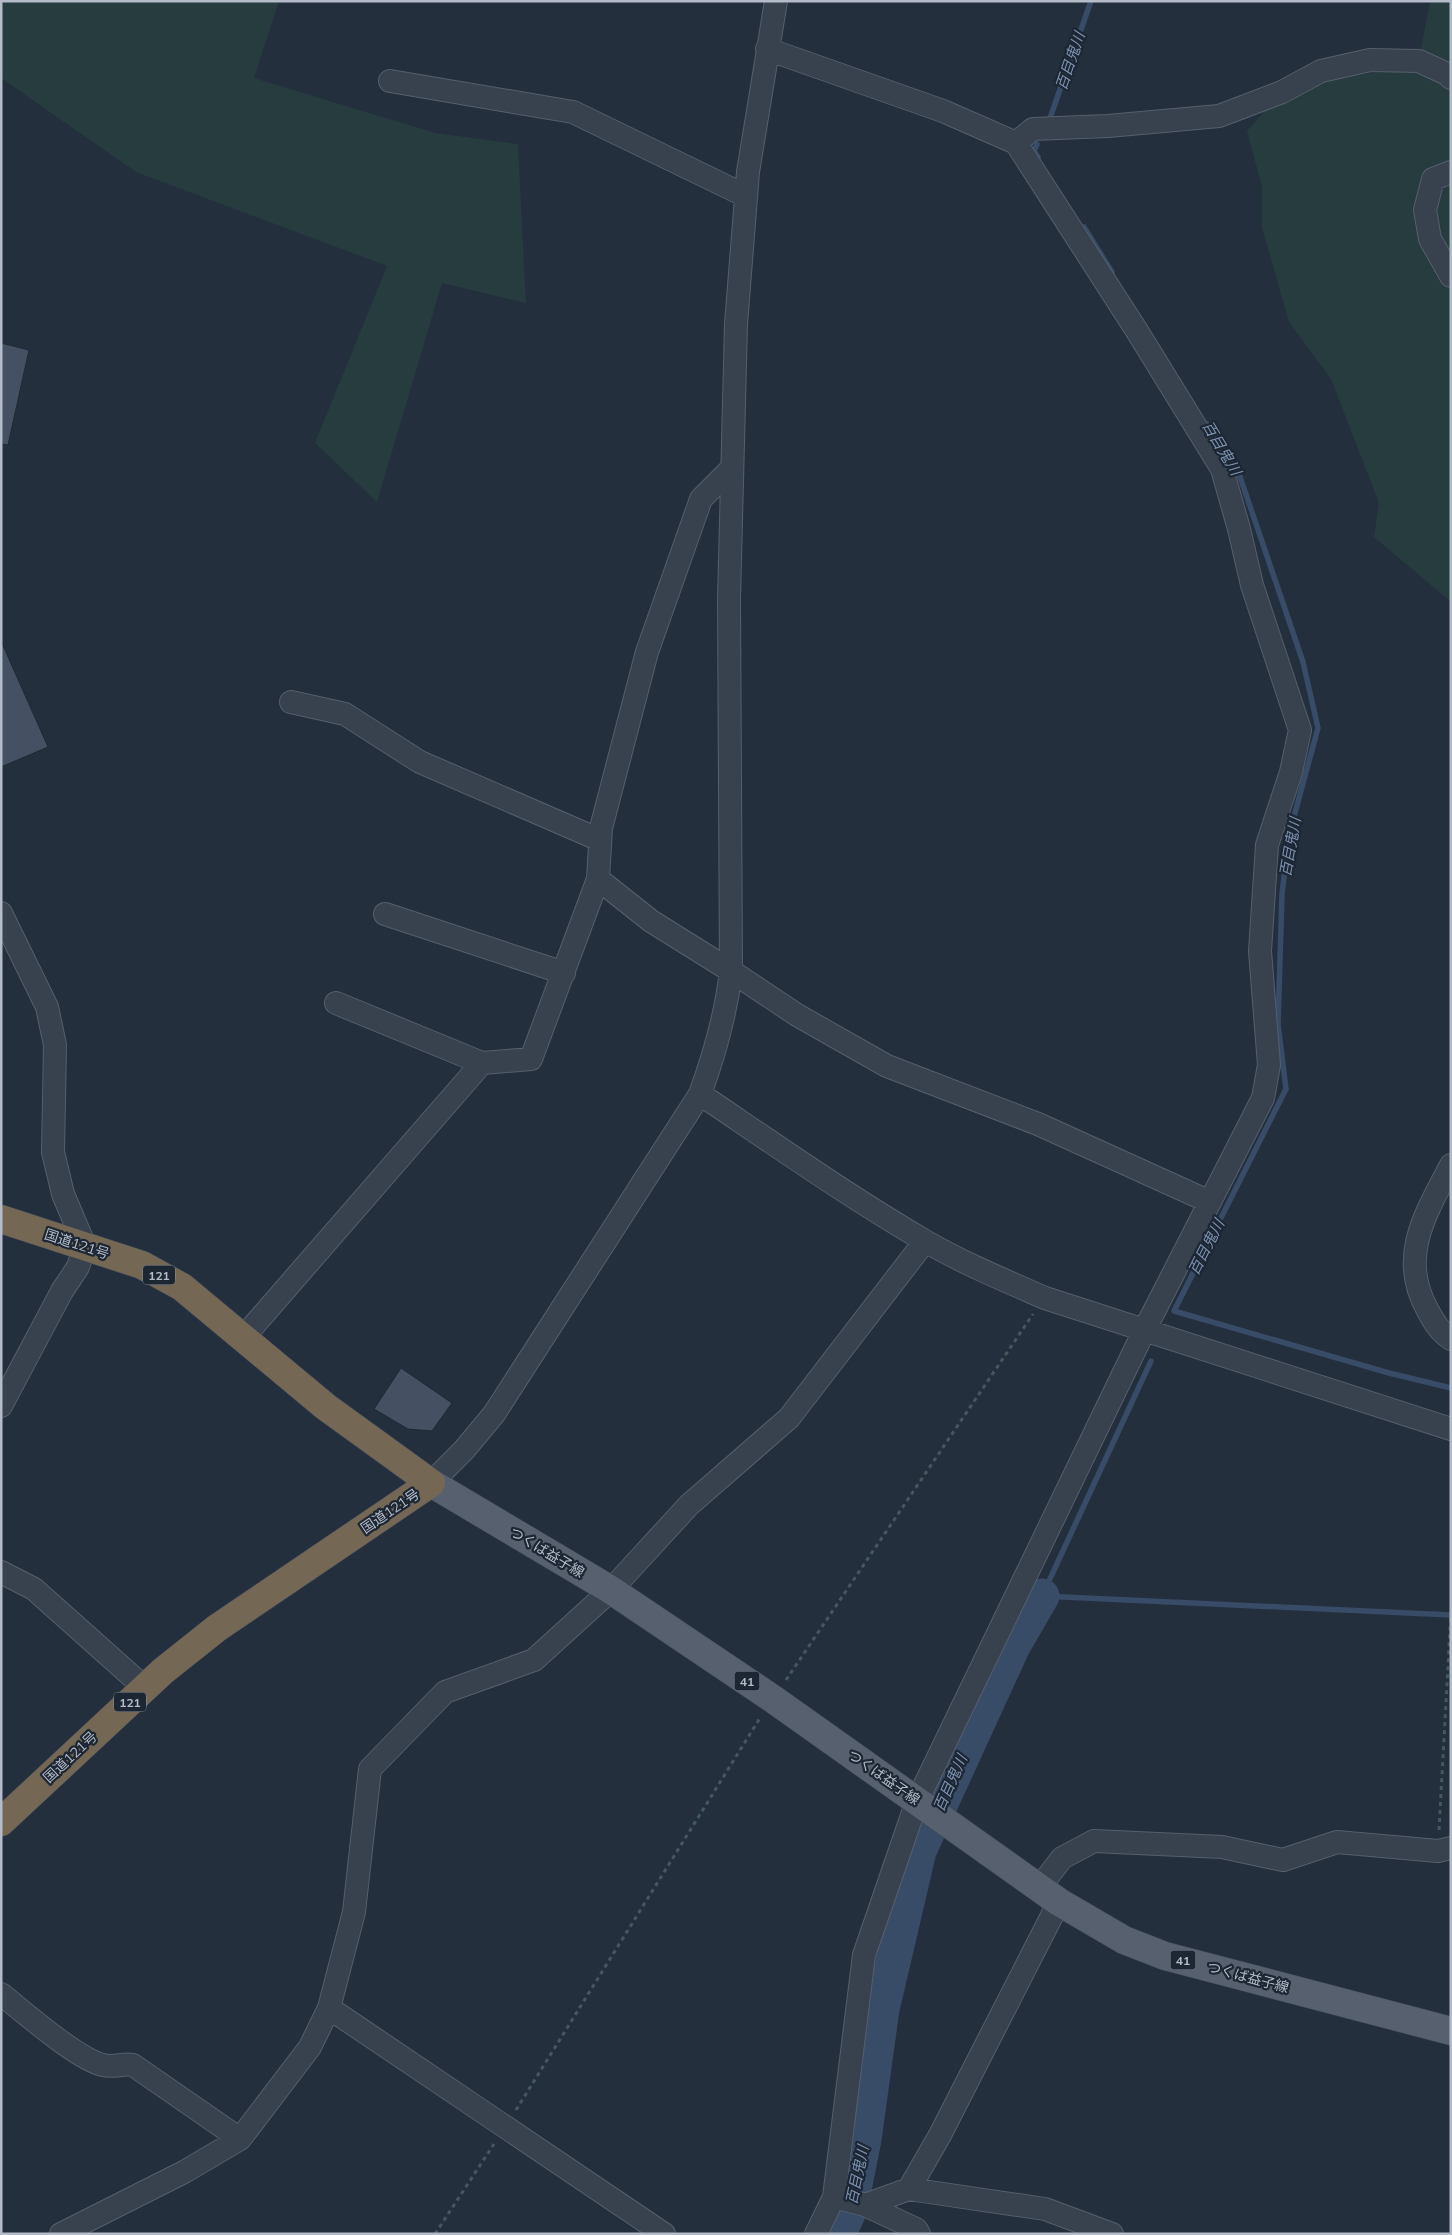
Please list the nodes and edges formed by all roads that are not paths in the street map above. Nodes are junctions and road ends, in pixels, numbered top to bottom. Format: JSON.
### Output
{"nodes":[{"id":1,"x":776,"y":1,"type":"edge"},
{"id":2,"x":767,"y":49,"type":"junction"},
{"id":3,"x":1451,"y":78,"type":"edge"},
{"id":4,"x":390,"y":81,"type":"dead end"},
{"id":5,"x":1016,"y":143,"type":"junction"},
{"id":6,"x":1451,"y":172,"type":"edge"},
{"id":7,"x":746,"y":196,"type":"junction"},
{"id":8,"x":1451,"y":276,"type":"edge"},
{"id":9,"x":732,"y":468,"type":"junction"},
{"id":10,"x":291,"y":702,"type":"dead end"},
{"id":11,"x":600,"y":840,"type":"junction"},
{"id":12,"x":598,"y":879,"type":"junction"},
{"id":13,"x":1,"y":913,"type":"edge"},
{"id":14,"x":385,"y":914,"type":"dead end"},
{"id":15,"x":731,"y":970,"type":"junction"},
{"id":16,"x":564,"y":972,"type":"junction"},
{"id":17,"x":336,"y":1003,"type":"dead end"},
{"id":18,"x":482,"y":1063,"type":"junction"},
{"id":19,"x":700,"y":1094,"type":"junction"},
{"id":20,"x":1451,"y":1165,"type":"edge"},
{"id":21,"x":1210,"y":1202,"type":"junction"},
{"id":22,"x":1,"y":1220,"type":"edge"},
{"id":23,"x":925,"y":1241,"type":"junction"},
{"id":24,"x":85,"y":1246,"type":"junction"},
{"id":25,"x":1144,"y":1331,"type":"junction"},
{"id":26,"x":1451,"y":1339,"type":"edge"},
{"id":27,"x":242,"y":1340,"type":"junction"},
{"id":28,"x":1,"y":1406,"type":"edge"},
{"id":29,"x":1451,"y":1429,"type":"edge"},
{"id":30,"x":431,"y":1483,"type":"junction"},
{"id":31,"x":1,"y":1572,"type":"edge"},
{"id":32,"x":612,"y":1590,"type":"junction"},
{"id":33,"x":145,"y":1688,"type":"junction"},
{"id":34,"x":930,"y":1810,"type":"junction"},
{"id":35,"x":1,"y":1822,"type":"edge"},
{"id":36,"x":1444,"y":1850,"type":"edge"},
{"id":37,"x":1049,"y":1895,"type":"junction"},
{"id":38,"x":1,"y":1994,"type":"edge"},
{"id":39,"x":329,"y":2008,"type":"junction"},
{"id":40,"x":1451,"y":2031,"type":"edge"},
{"id":41,"x":240,"y":2139,"type":"junction"},
{"id":42,"x":909,"y":2189,"type":"junction"},
{"id":43,"x":834,"y":2197,"type":"junction"},
{"id":44,"x":865,"y":2205,"type":"junction"},
{"id":45,"x":61,"y":2234,"type":"edge"},
{"id":46,"x":664,"y":2234,"type":"edge"},
{"id":47,"x":816,"y":2234,"type":"edge"},
{"id":48,"x":919,"y":2234,"type":"edge"},
{"id":49,"x":1112,"y":2234,"type":"edge"}],
"edges":[{"from":1,"to":2,"type":"street"},
{"from":2,"to":5,"type":"street"},
{"from":2,"to":7,"type":"street"},
{"from":3,"to":5,"type":"street"},
{"from":4,"to":7,"type":"street"},
{"from":5,"to":21,"type":"street"},
{"from":6,"to":8,"type":"street"},
{"from":7,"to":9,"type":"street"},
{"from":9,"to":11,"type":"street"},
{"from":9,"to":15,"type":"street"},
{"from":10,"to":11,"type":"street"},
{"from":11,"to":12,"type":"street"},
{"from":12,"to":15,"type":"street"},
{"from":12,"to":16,"type":"street"},
{"from":13,"to":24,"type":"street"},
{"from":14,"to":16,"type":"street"},
{"from":15,"to":19,"type":"street"},
{"from":15,"to":21,"type":"street"},
{"from":16,"to":18,"type":"street"},
{"from":17,"to":18,"type":"street"},
{"from":18,"to":27,"type":"street"},
{"from":19,"to":23,"type":"street"},
{"from":19,"to":30,"type":"street"},
{"from":20,"to":26,"type":"street"},
{"from":21,"to":25,"type":"street"},
{"from":22,"to":24,"type":"highway","name":"国道121号","number":"121"},
{"from":23,"to":25,"type":"street"},
{"from":23,"to":32,"type":"street"},
{"from":24,"to":27,"type":"highway","name":"国道121号","number":"121"},
{"from":24,"to":28,"type":"street"},
{"from":25,"to":29,"type":"street"},
{"from":25,"to":34,"type":"street"},
{"from":27,"to":30,"type":"highway","name":"国道121号","number":"121"},
{"from":30,"to":32,"type":"main road","name":"つくば益子線","number":"41"},
{"from":30,"to":33,"type":"highway","name":"国道121号","number":"121"},
{"from":31,"to":33,"type":"street"},
{"from":32,"to":34,"type":"main road","name":"つくば益子線","number":"41"},
{"from":32,"to":39,"type":"street"},
{"from":33,"to":35,"type":"highway","name":"国道121号","number":"121"},
{"from":34,"to":37,"type":"main road","name":"つくば益子線","number":"41"},
{"from":34,"to":43,"type":"street"},
{"from":36,"to":37,"type":"street"},
{"from":37,"to":40,"type":"main road","name":"つくば益子線","number":"41"},
{"from":37,"to":42,"type":"street"},
{"from":38,"to":41,"type":"street"},
{"from":39,"to":41,"type":"street"},
{"from":39,"to":46,"type":"street"},
{"from":41,"to":45,"type":"street"},
{"from":42,"to":44,"type":"street"},
{"from":42,"to":49,"type":"street"},
{"from":43,"to":44,"type":"street"},
{"from":43,"to":47,"type":"street"},
{"from":44,"to":48,"type":"street"}]}
